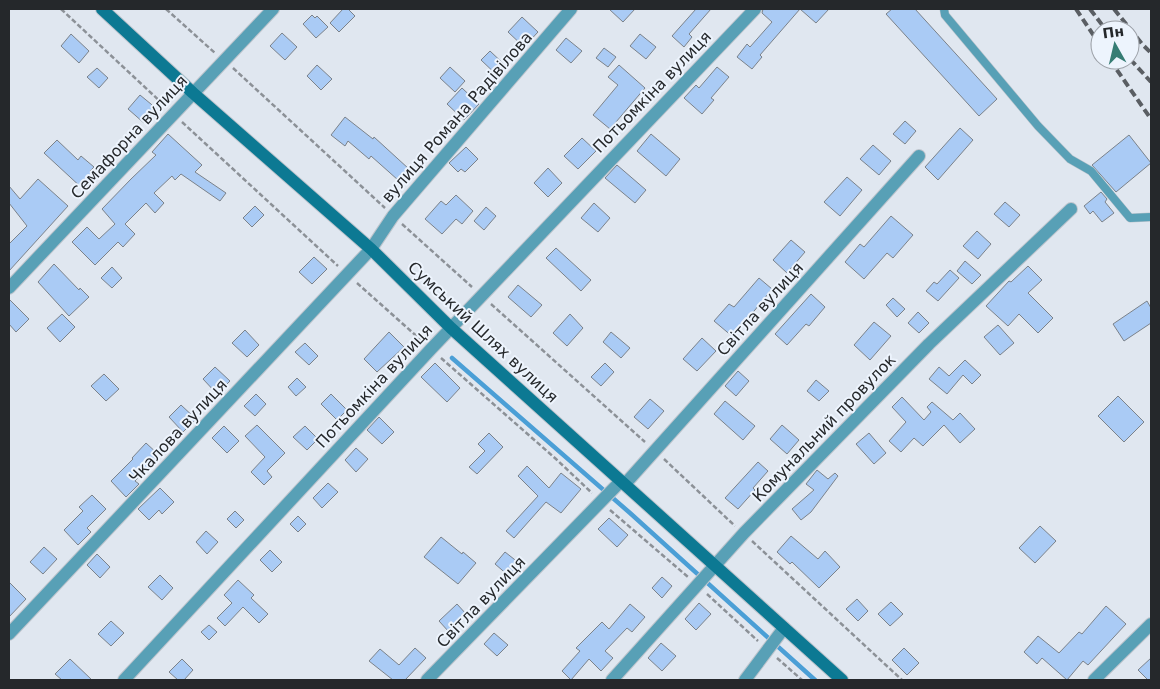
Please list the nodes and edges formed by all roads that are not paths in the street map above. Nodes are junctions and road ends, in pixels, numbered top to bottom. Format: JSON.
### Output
{"nodes":[{"id":1,"x":102,"y":9,"type":"edge"},
{"id":2,"x":273,"y":9,"type":"edge"},
{"id":3,"x":571,"y":9,"type":"edge"},
{"id":4,"x":755,"y":9,"type":"edge"},
{"id":5,"x":944,"y":9,"type":"edge"},
{"id":6,"x":193,"y":93,"type":"junction"},
{"id":7,"x":919,"y":156,"type":"dead end"},
{"id":8,"x":1071,"y":209,"type":"dead end"},
{"id":9,"x":1151,"y":217,"type":"edge"},
{"id":10,"x":371,"y":249,"type":"junction"},
{"id":11,"x":9,"y":288,"type":"edge"},
{"id":12,"x":451,"y":328,"type":"junction"},
{"id":13,"x":623,"y":482,"type":"junction"},
{"id":14,"x":716,"y":566,"type":"junction"},
{"id":15,"x":1151,"y":624,"type":"edge"},
{"id":16,"x":784,"y":628,"type":"junction"},
{"id":17,"x":9,"y":634,"type":"edge"},
{"id":18,"x":124,"y":680,"type":"edge"},
{"id":19,"x":427,"y":680,"type":"edge"},
{"id":20,"x":612,"y":680,"type":"edge"},
{"id":21,"x":745,"y":680,"type":"edge"},
{"id":22,"x":842,"y":680,"type":"edge"},
{"id":23,"x":1094,"y":680,"type":"edge"}],
"edges":[{"from":1,"to":6,"type":"main road","name":"Сумський Шлях вулиця"},
{"from":2,"to":6,"type":"street","name":"Семафорна вулиця"},
{"from":3,"to":10,"type":"street","name":"вулиця Романа Радівілова"},
{"from":4,"to":12,"type":"street","name":"Потьомкіна вулиця"},
{"from":5,"to":9,"type":"lane"},
{"from":6,"to":10,"type":"main road","name":"Сумський Шлях вулиця"},
{"from":6,"to":11,"type":"street","name":"Семафорна вулиця"},
{"from":7,"to":13,"type":"street","name":"Світла вулиця"},
{"from":8,"to":14,"type":"street","name":"Комунальний провулок"},
{"from":10,"to":12,"type":"main road","name":"Сумський Шлях вулиця"},
{"from":10,"to":17,"type":"street","name":"Чкалова вулиця"},
{"from":12,"to":13,"type":"main road","name":"Сумський Шлях вулиця"},
{"from":12,"to":18,"type":"street","name":"Потьомкіна вулиця"},
{"from":13,"to":14,"type":"main road","name":"Сумський Шлях вулиця"},
{"from":13,"to":19,"type":"street","name":"Світла вулиця"},
{"from":14,"to":16,"type":"main road","name":"Сумський Шлях вулиця"},
{"from":14,"to":20,"type":"street","name":"Комунальний провулок"},
{"from":15,"to":23,"type":"street"},
{"from":16,"to":21,"type":"street"},
{"from":16,"to":22,"type":"main road","name":"Сумський Шлях вулиця"}]}
